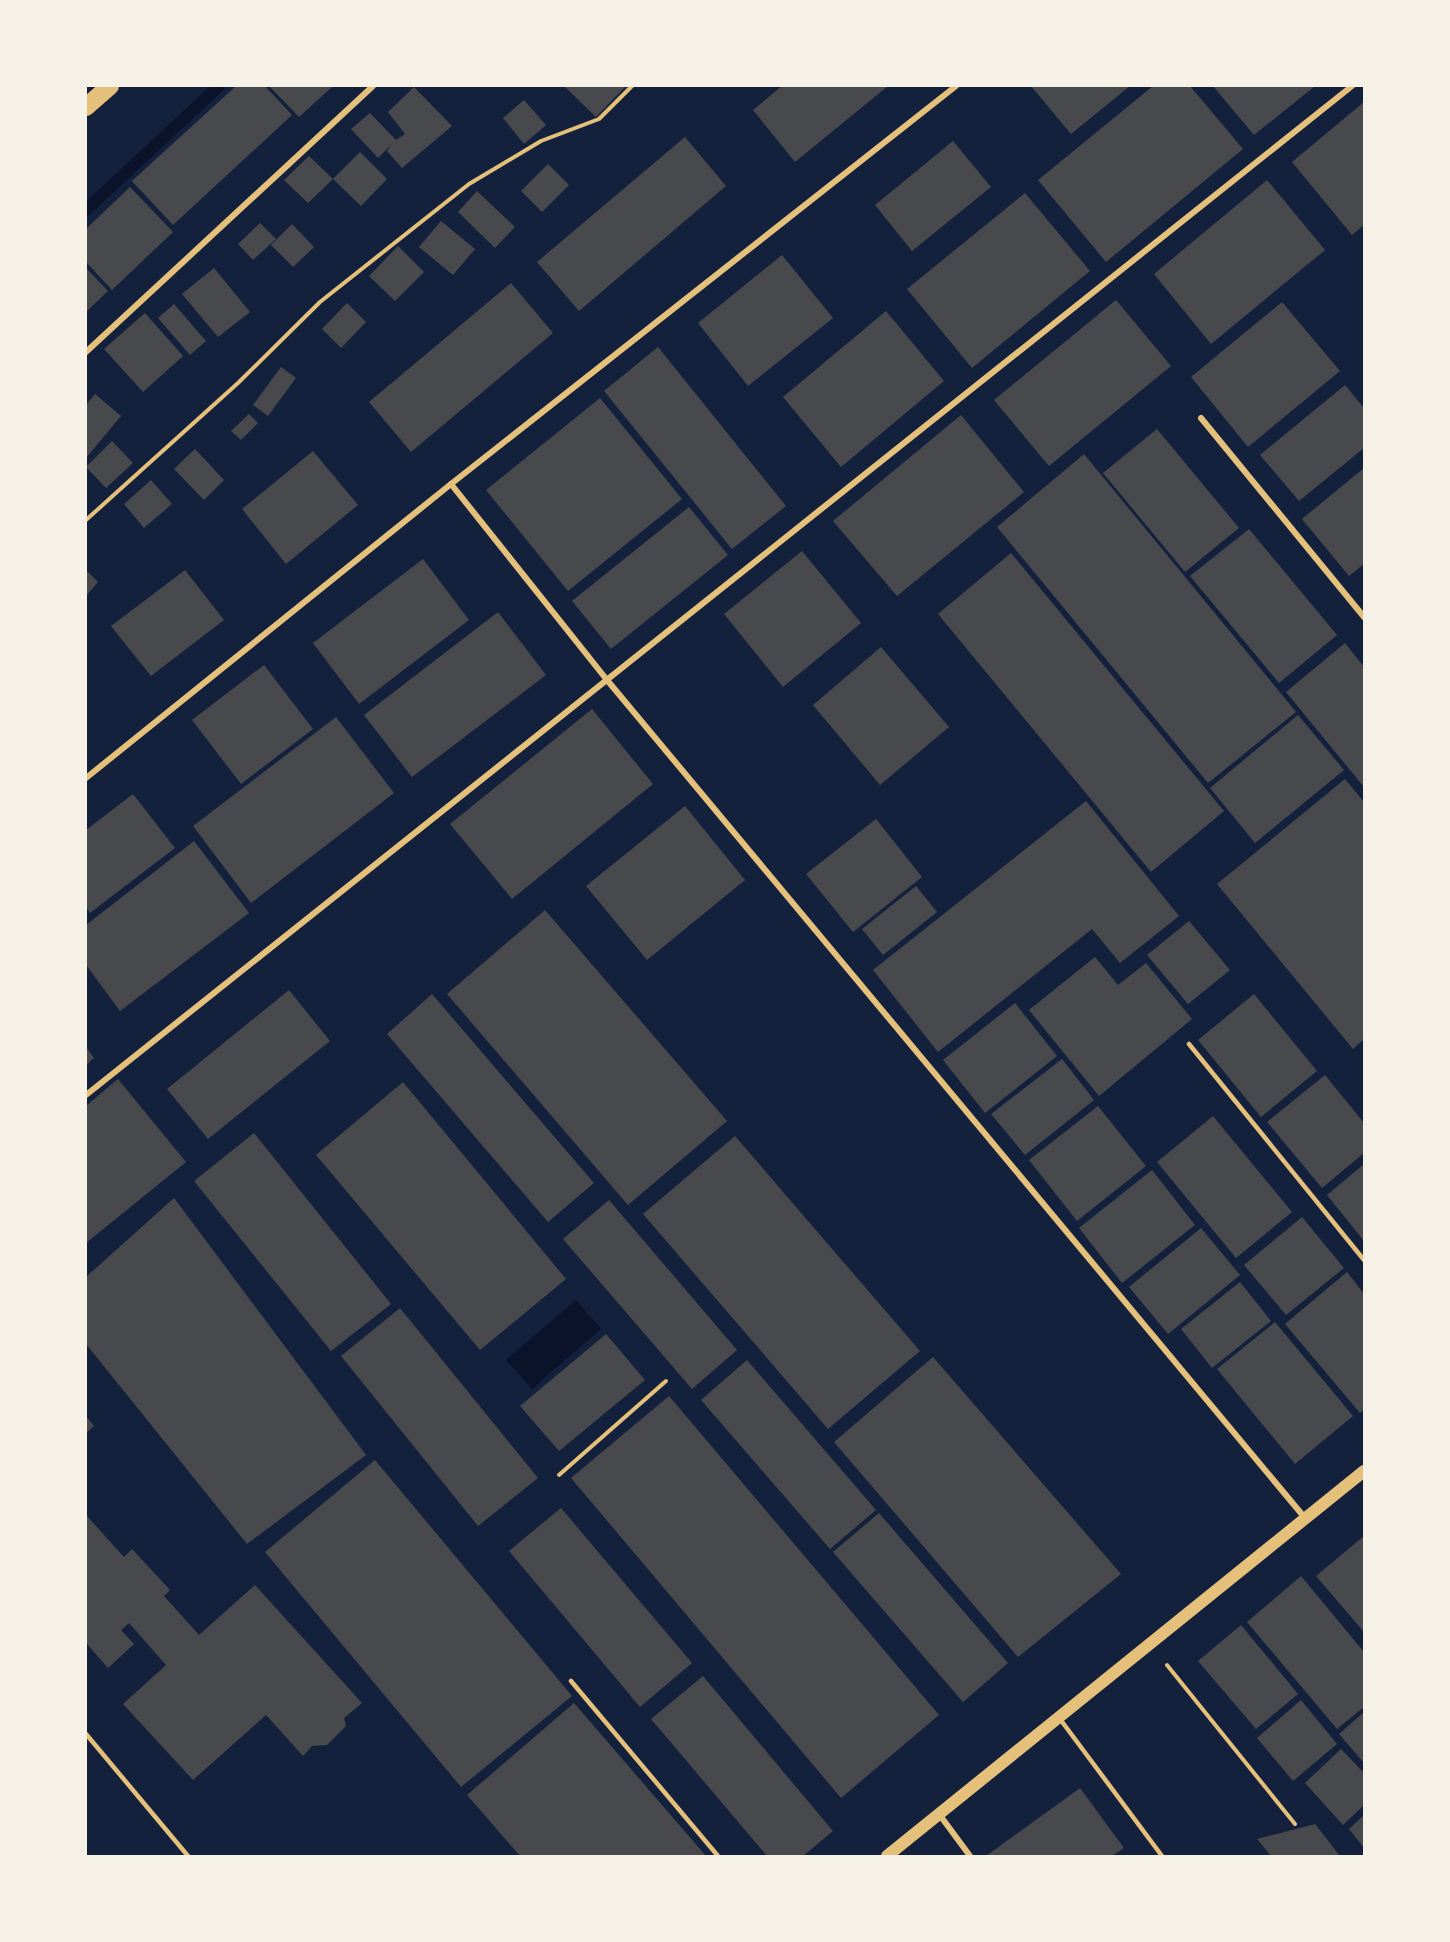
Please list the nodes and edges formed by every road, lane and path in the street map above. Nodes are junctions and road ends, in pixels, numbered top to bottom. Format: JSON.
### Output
{"nodes":[{"id":1,"x":110,"y":86,"type":"edge"},
{"id":2,"x":373,"y":86,"type":"edge"},
{"id":3,"x":632,"y":86,"type":"edge"},
{"id":4,"x":956,"y":86,"type":"edge"},
{"id":5,"x":1353,"y":86,"type":"edge"},
{"id":6,"x":86,"y":107,"type":"edge"},
{"id":7,"x":86,"y":352,"type":"edge"},
{"id":8,"x":1201,"y":418,"type":"dead end"},
{"id":9,"x":451,"y":484,"type":"junction"},
{"id":10,"x":86,"y":520,"type":"edge"},
{"id":11,"x":1365,"y":617,"type":"edge"},
{"id":12,"x":607,"y":680,"type":"junction"},
{"id":13,"x":86,"y":778,"type":"edge"},
{"id":14,"x":1189,"y":1044,"type":"dead end"},
{"id":15,"x":86,"y":1095,"type":"edge"},
{"id":16,"x":1365,"y":1260,"type":"edge"},
{"id":17,"x":666,"y":1380,"type":"dead end"},
{"id":18,"x":1365,"y":1472,"type":"edge"},
{"id":19,"x":559,"y":1474,"type":"dead end"},
{"id":20,"x":1305,"y":1518,"type":"junction"},
{"id":21,"x":1149,"y":1644,"type":"junction"},
{"id":22,"x":571,"y":1681,"type":"dead end"},
{"id":23,"x":1059,"y":1717,"type":"junction"},
{"id":24,"x":86,"y":1734,"type":"edge"},
{"id":25,"x":939,"y":1814,"type":"junction"},
{"id":26,"x":1295,"y":1824,"type":"dead end"},
{"id":27,"x":188,"y":1857,"type":"edge"},
{"id":28,"x":718,"y":1857,"type":"edge"},
{"id":29,"x":887,"y":1857,"type":"edge"},
{"id":30,"x":969,"y":1857,"type":"edge"},
{"id":31,"x":1162,"y":1857,"type":"edge"}],
"edges":[{"from":1,"to":6,"type":"highway"},
{"from":2,"to":7,"type":"street"},
{"from":3,"to":10,"type":"path"},
{"from":4,"to":9,"type":"street"},
{"from":5,"to":12,"type":"street"},
{"from":8,"to":11,"type":"street"},
{"from":9,"to":12,"type":"street"},
{"from":9,"to":13,"type":"street"},
{"from":12,"to":15,"type":"street"},
{"from":12,"to":20,"type":"street"},
{"from":14,"to":16,"type":"lane"},
{"from":17,"to":19,"type":"path"},
{"from":18,"to":20,"type":"main road"},
{"from":20,"to":21,"type":"main road"},
{"from":21,"to":23,"type":"main road"},
{"from":21,"to":26,"type":"path"},
{"from":22,"to":28,"type":"lane"},
{"from":23,"to":25,"type":"main road"},
{"from":23,"to":31,"type":"lane"},
{"from":24,"to":27,"type":"lane"},
{"from":25,"to":29,"type":"main road"},
{"from":25,"to":30,"type":"street"}]}
